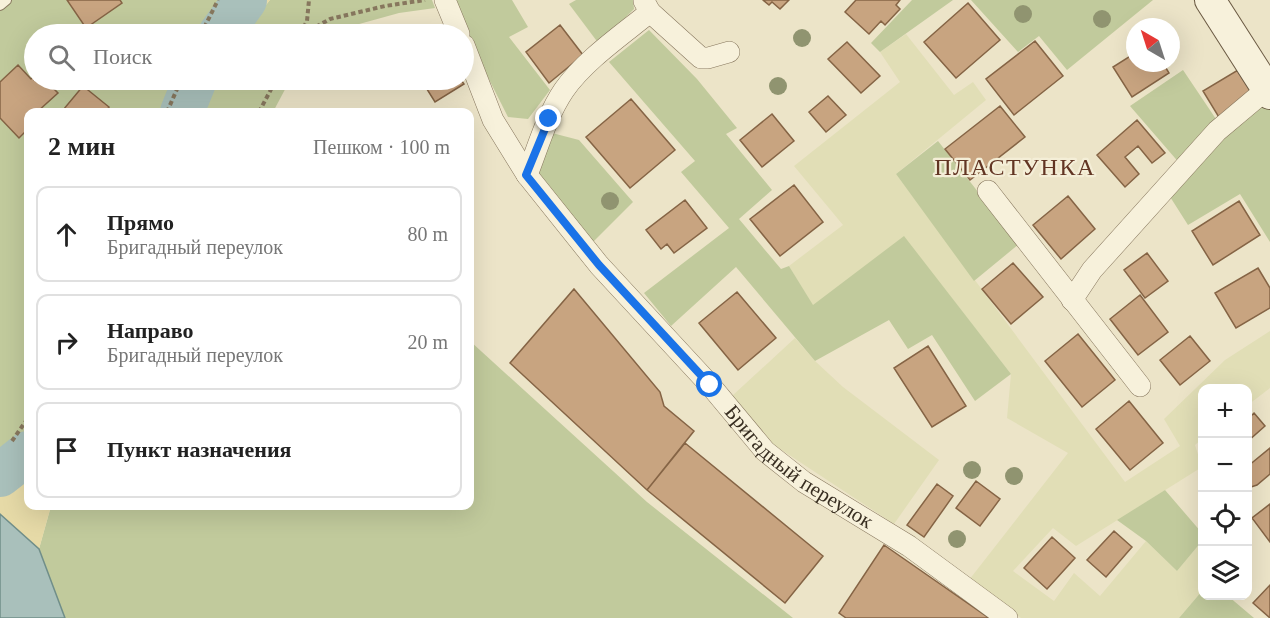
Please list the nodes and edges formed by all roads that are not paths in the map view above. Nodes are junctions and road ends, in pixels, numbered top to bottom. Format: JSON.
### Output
{"nodes":[{"id":1,"x":6,"y":0,"type":"edge"},
{"id":2,"x":445,"y":0,"type":"edge"},
{"id":3,"x":1210,"y":0,"type":"edge"},
{"id":4,"x":0,"y":5,"type":"edge"},
{"id":5,"x":647,"y":6,"type":"edge"},
{"id":6,"x":455,"y":24,"type":"edge"},
{"id":7,"x":729,"y":52,"type":"dead end"},
{"id":8,"x":474,"y":71,"type":"edge"},
{"id":9,"x":1269,"y":92,"type":"edge"},
{"id":10,"x":526,"y":175,"type":"junction"},
{"id":11,"x":988,"y":191,"type":"dead end"},
{"id":12,"x":1072,"y":300,"type":"junction"},
{"id":13,"x":1140,"y":386,"type":"dead end"},
{"id":14,"x":1007,"y":618,"type":"edge"}],
"edges":[{"from":1,"to":4,"type":"lane"},
{"from":2,"to":6,"type":"street"},
{"from":3,"to":9,"type":"street"},
{"from":5,"to":7,"type":"street"},
{"from":5,"to":10,"type":"street"},
{"from":8,"to":10,"type":"street","name":"Бригадный переулок"},
{"from":9,"to":12,"type":"street"},
{"from":10,"to":14,"type":"street","name":"Бригадный переулок"},
{"from":11,"to":12,"type":"street"},
{"from":12,"to":13,"type":"street"}]}
